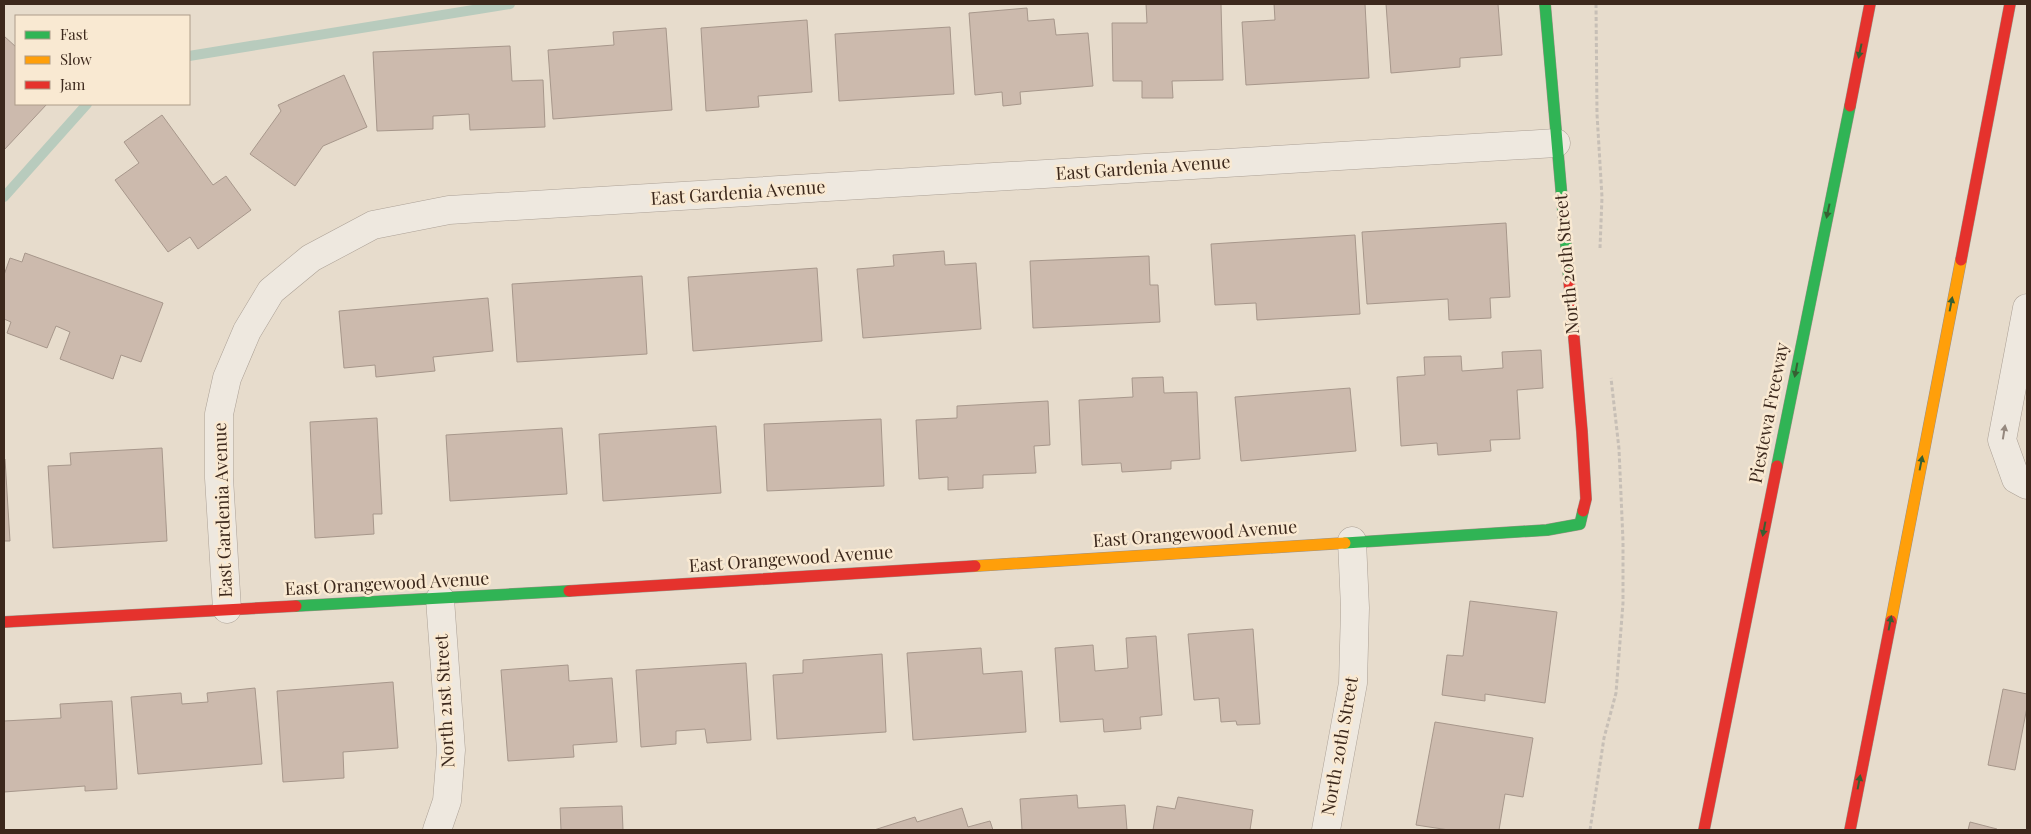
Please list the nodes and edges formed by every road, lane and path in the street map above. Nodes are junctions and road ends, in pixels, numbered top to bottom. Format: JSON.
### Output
{"nodes":[{"id":1,"x":1545,"y":4,"type":"edge"},
{"id":2,"x":1870,"y":4,"type":"edge"},
{"id":3,"x":2010,"y":4,"type":"edge"},
{"id":4,"x":1556,"y":143,"type":"junction"},
{"id":5,"x":2027,"y":308,"type":"edge"},
{"id":6,"x":2022,"y":482,"type":"edge"},
{"id":7,"x":1580,"y":524,"type":"joint"},
{"id":8,"x":1352,"y":541,"type":"junction"},
{"id":9,"x":440,"y":599,"type":"junction"},
{"id":10,"x":227,"y":609,"type":"junction"},
{"id":11,"x":4,"y":622,"type":"edge"},
{"id":12,"x":437,"y":830,"type":"edge"},
{"id":13,"x":1326,"y":830,"type":"edge"},
{"id":14,"x":1704,"y":830,"type":"edge"},
{"id":15,"x":1850,"y":830,"type":"edge"}],
"edges":[{"from":1,"to":4,"type":"main road","name":"North 20th Street"},
{"from":2,"to":14,"type":"main road","name":"Piestewa Freeway","one_way":true},
{"from":15,"to":3,"type":"main road","one_way":true},
{"from":4,"to":7,"type":"main road","name":"North 20th Street"},
{"from":4,"to":10,"type":"street","name":"East Gardenia Avenue"},
{"from":6,"to":5,"type":"street","one_way":true},
{"from":7,"to":8,"type":"main road","name":"East Orangewood Avenue"},
{"from":8,"to":9,"type":"main road","name":"East Orangewood Avenue"},
{"from":8,"to":13,"type":"street","name":"North 20th Street"},
{"from":9,"to":10,"type":"main road","name":"East Orangewood Avenue"},
{"from":9,"to":12,"type":"street","name":"North 21st Street"},
{"from":10,"to":11,"type":"main road","name":"East Orangewood Avenue"}]}
